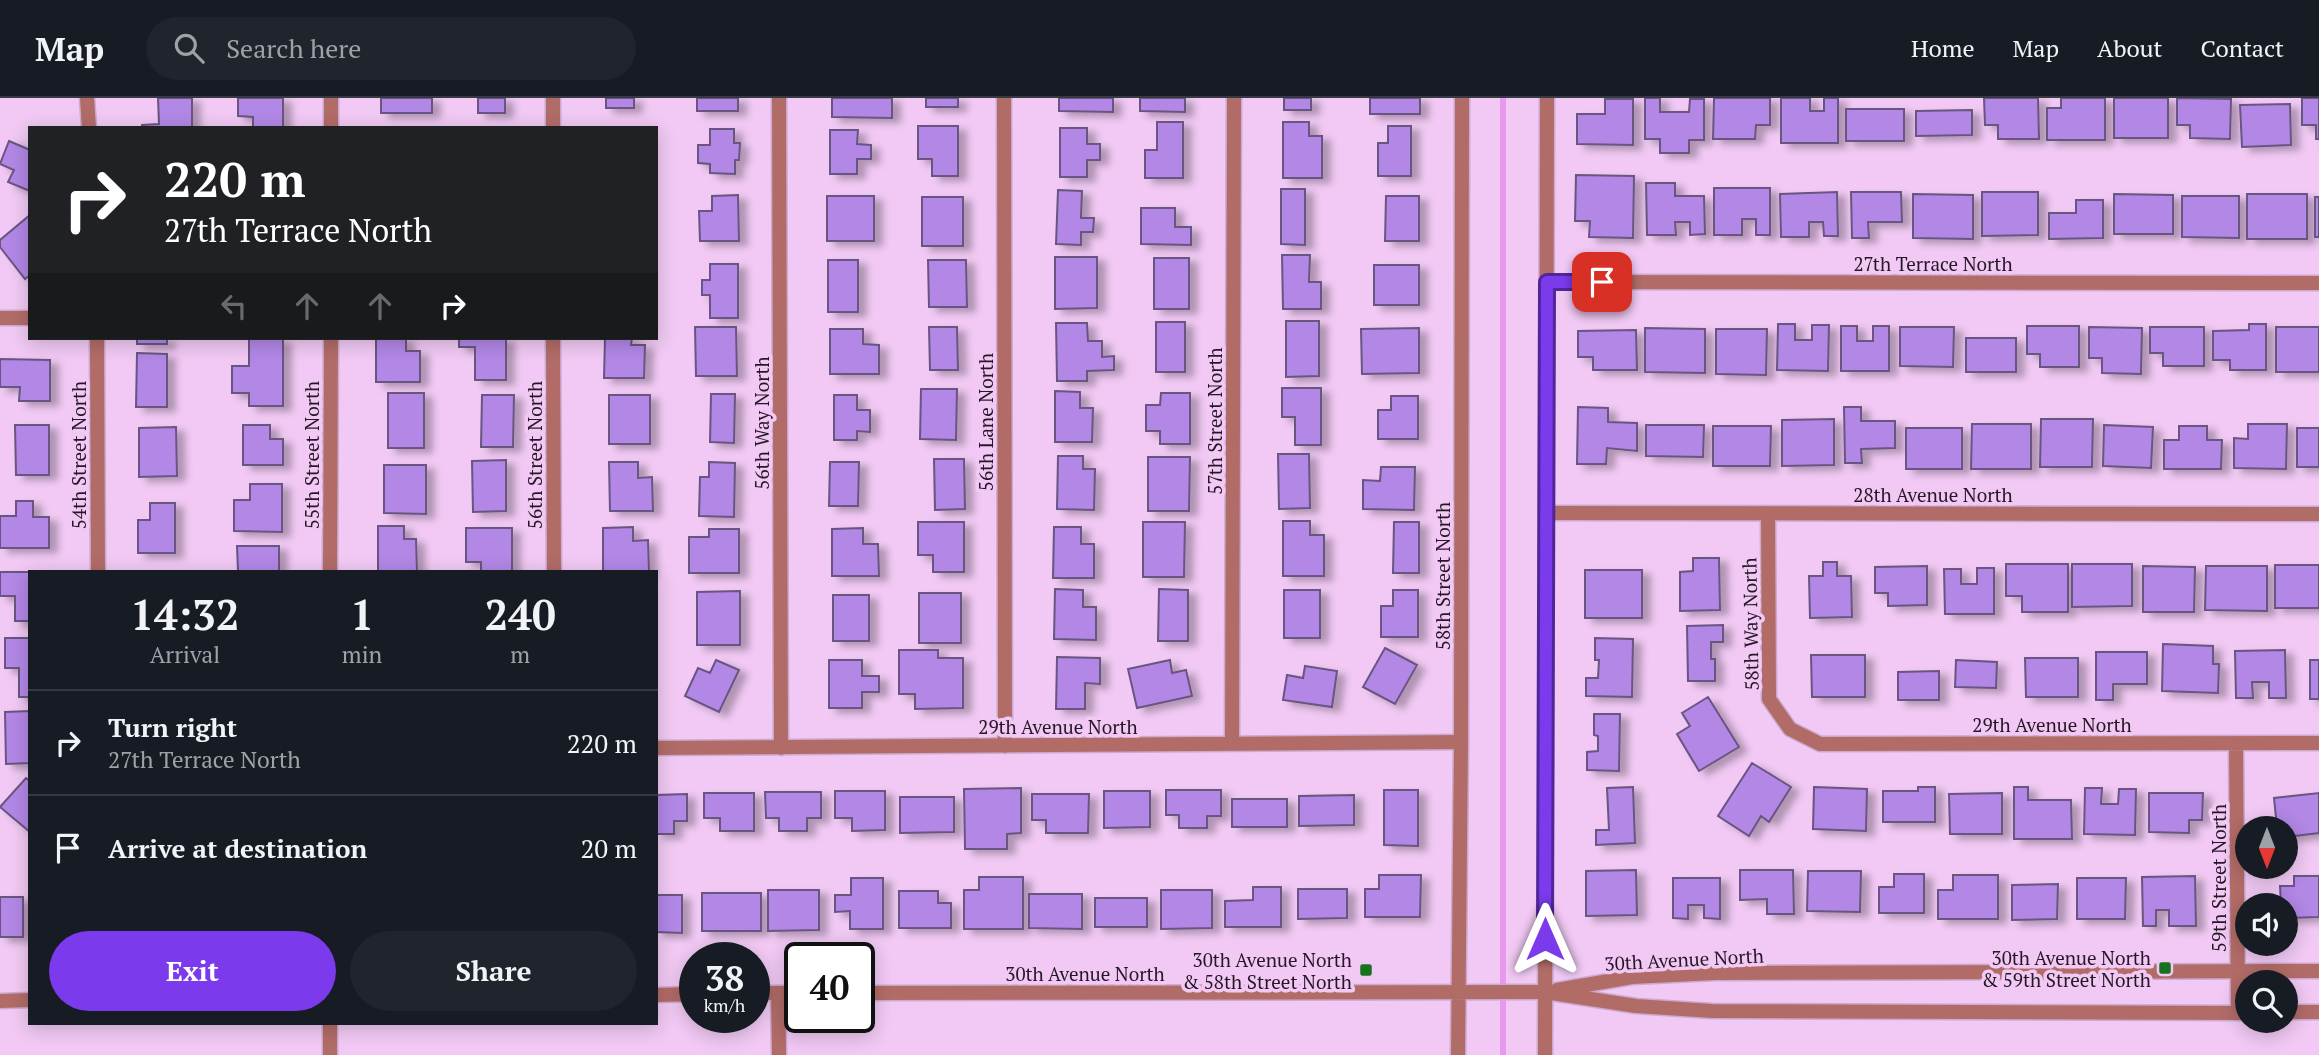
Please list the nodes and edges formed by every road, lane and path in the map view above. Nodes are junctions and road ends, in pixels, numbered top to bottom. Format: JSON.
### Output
{"nodes":[{"id":1,"x":87,"y":98,"type":"edge"},
{"id":2,"x":331,"y":98,"type":"edge"},
{"id":3,"x":552,"y":98,"type":"edge"},
{"id":4,"x":779,"y":98,"type":"edge"},
{"id":5,"x":1004,"y":98,"type":"edge"},
{"id":6,"x":1234,"y":98,"type":"edge"},
{"id":7,"x":1462,"y":98,"type":"edge"},
{"id":8,"x":1547,"y":98,"type":"edge"},
{"id":9,"x":89,"y":126,"type":"edge"},
{"id":10,"x":331,"y":126,"type":"edge"},
{"id":11,"x":553,"y":126,"type":"edge"},
{"id":12,"x":1547,"y":282,"type":"junction"},
{"id":13,"x":2319,"y":283,"type":"edge"},
{"id":14,"x":0,"y":318,"type":"edge"},
{"id":15,"x":28,"y":318,"type":"edge"},
{"id":16,"x":97,"y":340,"type":"edge"},
{"id":17,"x":331,"y":340,"type":"edge"},
{"id":18,"x":553,"y":340,"type":"edge"},
{"id":19,"x":1546,"y":513,"type":"junction"},
{"id":20,"x":1768,"y":513,"type":"junction"},
{"id":21,"x":2319,"y":514,"type":"edge"},
{"id":22,"x":98,"y":570,"type":"edge"},
{"id":23,"x":330,"y":570,"type":"edge"},
{"id":24,"x":554,"y":570,"type":"edge"},
{"id":25,"x":1790,"y":729,"type":"joint"},
{"id":26,"x":1461,"y":742,"type":"junction"},
{"id":27,"x":2236,"y":743,"type":"junction"},
{"id":28,"x":2319,"y":743,"type":"edge"},
{"id":29,"x":1232,"y":744,"type":"junction"},
{"id":30,"x":1005,"y":746,"type":"junction"},
{"id":31,"x":658,"y":748,"type":"edge"},
{"id":32,"x":781,"y":748,"type":"junction"},
{"id":33,"x":2235,"y":970,"type":"edge"},
{"id":34,"x":2238,"y":970,"type":"edge"},
{"id":35,"x":2298,"y":971,"type":"edge"},
{"id":36,"x":2319,"y":971,"type":"edge"},
{"id":37,"x":1458,"y":992,"type":"junction"},
{"id":38,"x":1545,"y":992,"type":"junction"},
{"id":39,"x":770,"y":993,"type":"edge"},
{"id":40,"x":778,"y":993,"type":"junction"},
{"id":41,"x":784,"y":993,"type":"edge"},
{"id":42,"x":875,"y":993,"type":"edge"},
{"id":43,"x":679,"y":994,"type":"edge"},
{"id":44,"x":658,"y":995,"type":"edge"},
{"id":45,"x":28,"y":1000,"type":"edge"},
{"id":46,"x":0,"y":1001,"type":"edge"},
{"id":47,"x":2298,"y":1012,"type":"edge"},
{"id":48,"x":2319,"y":1012,"type":"edge"},
{"id":49,"x":2235,"y":1013,"type":"edge"},
{"id":50,"x":330,"y":1025,"type":"edge"},
{"id":51,"x":330,"y":1055,"type":"edge"},
{"id":52,"x":779,"y":1055,"type":"edge"},
{"id":53,"x":1458,"y":1055,"type":"edge"},
{"id":54,"x":1545,"y":1055,"type":"edge"}],
"edges":[{"from":1,"to":9,"type":"street"},
{"from":2,"to":10,"type":"street"},
{"from":3,"to":11,"type":"street"},
{"from":4,"to":32,"type":"street","name":"56th Way North"},
{"from":5,"to":30,"type":"street","name":"56th Lane North"},
{"from":6,"to":29,"type":"street","name":"57th Street North"},
{"from":7,"to":26,"type":"street","name":"58th Street North"},
{"from":8,"to":12,"type":"street"},
{"from":12,"to":13,"type":"street","name":"27th Terrace North"},
{"from":12,"to":19,"type":"street"},
{"from":14,"to":15,"type":"street"},
{"from":16,"to":22,"type":"street","name":"54th Street North"},
{"from":17,"to":23,"type":"street","name":"55th Street North"},
{"from":18,"to":24,"type":"street","name":"56th Street North"},
{"from":19,"to":20,"type":"street","name":"28th Avenue North"},
{"from":19,"to":38,"type":"street"},
{"from":20,"to":21,"type":"street","name":"28th Avenue North"},
{"from":20,"to":25,"type":"street","name":"58th Way North"},
{"from":25,"to":27,"type":"street","name":"29th Avenue North"},
{"from":26,"to":29,"type":"street","name":"29th Avenue North"},
{"from":26,"to":37,"type":"street","name":"58th Street North"},
{"from":27,"to":28,"type":"street","name":"29th Avenue North"},
{"from":27,"to":34,"type":"street","name":"59th Street North"},
{"from":29,"to":30,"type":"street","name":"29th Avenue North"},
{"from":30,"to":32,"type":"street","name":"29th Avenue North"},
{"from":31,"to":32,"type":"street","name":"29th Avenue North"},
{"from":33,"to":38,"type":"street","name":"30th Avenue North"},
{"from":35,"to":36,"type":"street","name":"30th Avenue North"},
{"from":37,"to":38,"type":"street","name":"30th Avenue North"},
{"from":37,"to":42,"type":"street","name":"30th Avenue North"},
{"from":37,"to":53,"type":"street","name":"58th Street North"},
{"from":38,"to":49,"type":"street","name":"30th Avenue North"},
{"from":38,"to":54,"type":"street"},
{"from":39,"to":40,"type":"street"},
{"from":40,"to":41,"type":"street"},
{"from":40,"to":52,"type":"street"},
{"from":43,"to":44,"type":"street"},
{"from":45,"to":46,"type":"street"},
{"from":47,"to":48,"type":"street"},
{"from":50,"to":51,"type":"street"}]}
